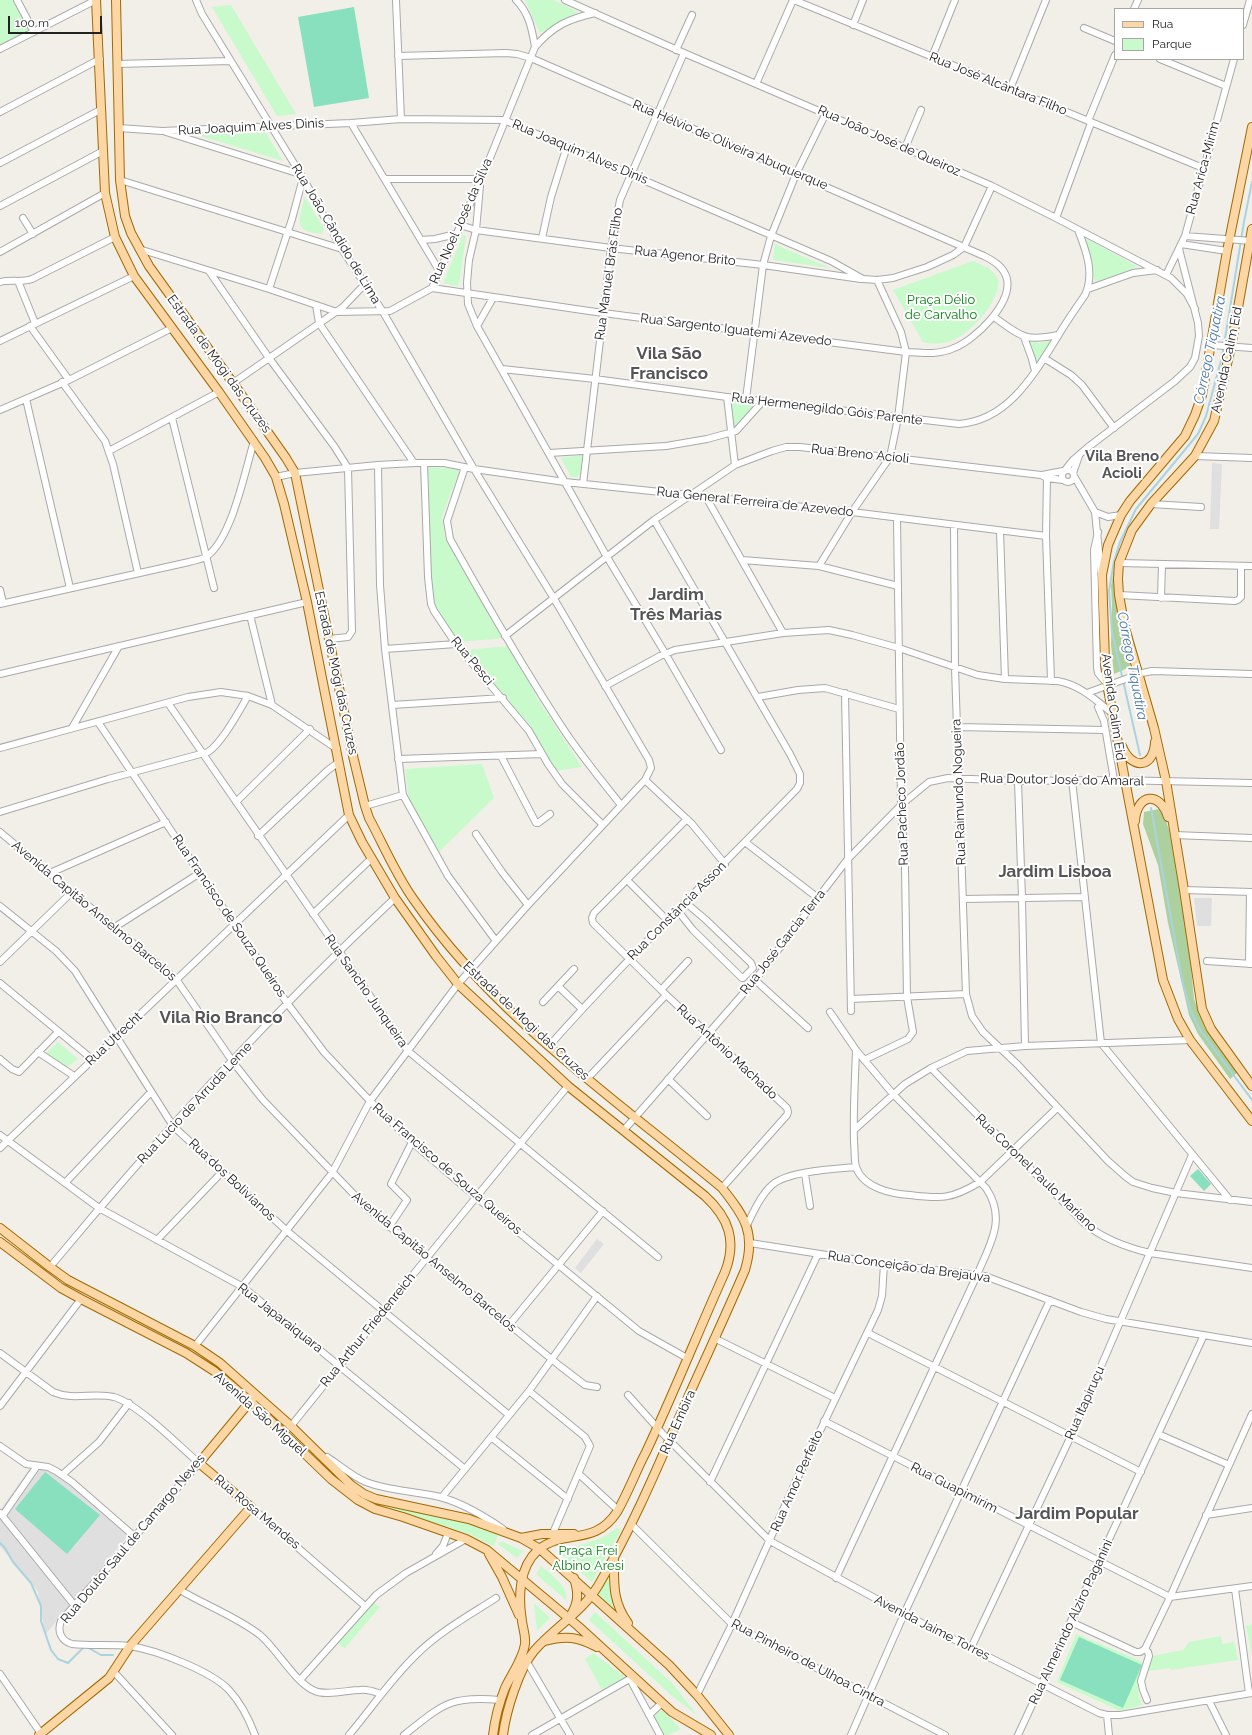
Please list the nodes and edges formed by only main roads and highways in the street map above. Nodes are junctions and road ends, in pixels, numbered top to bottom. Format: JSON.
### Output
{"nodes":[{"id":1,"x":96,"y":0,"type":"edge"},
{"id":2,"x":116,"y":0,"type":"edge"},
{"id":3,"x":1252,"y":128,"type":"edge"},
{"id":4,"x":1252,"y":229,"type":"edge"},
{"id":5,"x":1249,"y":241,"type":"edge"},
{"id":6,"x":1154,"y":728,"type":"junction"},
{"id":7,"x":1116,"y":730,"type":"junction"},
{"id":8,"x":1135,"y":832,"type":"junction"},
{"id":9,"x":1174,"y":835,"type":"junction"},
{"id":10,"x":1252,"y":1086,"type":"edge"},
{"id":11,"x":1252,"y":1121,"type":"edge"},
{"id":12,"x":0,"y":1228,"type":"edge"},
{"id":13,"x":0,"y":1242,"type":"edge"},
{"id":14,"x":750,"y":1243,"type":"joint"},
{"id":15,"x":731,"y":1244,"type":"joint"},
{"id":16,"x":102,"y":1299,"type":"junction"},
{"id":17,"x":81,"y":1300,"type":"junction"},
{"id":18,"x":256,"y":1394,"type":"junction"},
{"id":19,"x":250,"y":1401,"type":"junction"},
{"id":20,"x":199,"y":1463,"type":"joint"},
{"id":21,"x":587,"y":1534,"type":"junction"},
{"id":22,"x":521,"y":1538,"type":"junction"},
{"id":23,"x":540,"y":1549,"type":"junction"},
{"id":24,"x":487,"y":1550,"type":"junction"},
{"id":25,"x":614,"y":1555,"type":"junction"},
{"id":26,"x":522,"y":1578,"type":"junction"},
{"id":27,"x":574,"y":1578,"type":"junction"},
{"id":28,"x":592,"y":1595,"type":"junction"},
{"id":29,"x":521,"y":1619,"type":"junction"},
{"id":30,"x":569,"y":1619,"type":"junction"},
{"id":31,"x":636,"y":1636,"type":"junction"},
{"id":32,"x":542,"y":1642,"type":"junction"},
{"id":33,"x":611,"y":1656,"type":"junction"},
{"id":34,"x":40,"y":1734,"type":"edge"},
{"id":35,"x":493,"y":1735,"type":"edge"},
{"id":36,"x":503,"y":1735,"type":"edge"},
{"id":37,"x":711,"y":1735,"type":"edge"},
{"id":38,"x":729,"y":1735,"type":"edge"}],
"edges":[{"from":1,"to":15,"type":"main road","name":"Estrada de Mogi das Cruzes"},
{"from":2,"to":14,"type":"main road","name":"Estrada de Mogi das Cruzes"},
{"from":3,"to":7,"type":"main road","name":"Avenida Calim Eid"},
{"from":4,"to":5,"type":"main road","name":"Avenida Calim Eid"},
{"from":5,"to":6,"type":"main road","name":"Avenida Calim Eid"},
{"from":6,"to":7,"type":"main road"},
{"from":6,"to":9,"type":"main road","name":"Avenida Calim Eid"},
{"from":7,"to":8,"type":"main road","name":"Avenida Calim Eid"},
{"from":8,"to":9,"type":"main road"},
{"from":8,"to":11,"type":"main road","name":"Avenida Calim Eid"},
{"from":9,"to":10,"type":"main road","name":"Avenida Calim Eid"},
{"from":12,"to":16,"type":"main road","name":"Avenida São Miguel"},
{"from":13,"to":17,"type":"main road","name":"Avenida São Miguel"},
{"from":14,"to":25,"type":"main road","name":"Rua Embira"},
{"from":15,"to":21,"type":"main road","name":"Rua Embira"},
{"from":16,"to":17,"type":"main road"},
{"from":16,"to":18,"type":"main road","name":"Avenida São Miguel"},
{"from":17,"to":19,"type":"main road","name":"Avenida São Miguel"},
{"from":18,"to":19,"type":"main road","name":"Rua Doutor Saul de Camargo Neves"},
{"from":18,"to":22,"type":"main road","name":"Avenida São Miguel"},
{"from":19,"to":20,"type":"main road","name":"Rua Doutor Saul de Camargo Neves"},
{"from":19,"to":24,"type":"main road","name":"Avenida São Miguel"},
{"from":20,"to":34,"type":"main road","name":"Rua Rosa Mendes"},
{"from":21,"to":22,"type":"main road"},
{"from":21,"to":23,"type":"main road","name":"Rua Embira"},
{"from":22,"to":23,"type":"main road","name":"Avenida São Miguel"},
{"from":23,"to":26,"type":"main road"},
{"from":23,"to":27,"type":"main road","name":"Avenida São Miguel"},
{"from":24,"to":26,"type":"main road","name":"Avenida São Miguel"},
{"from":24,"to":29,"type":"main road"},
{"from":25,"to":28,"type":"main road","name":"Rua Embira"},
{"from":25,"to":31,"type":"main road"},
{"from":26,"to":29,"type":"main road"},
{"from":26,"to":30,"type":"main road","name":"Avenida São Miguel"},
{"from":27,"to":28,"type":"main road","name":"Avenida São Miguel"},
{"from":27,"to":30,"type":"main road"},
{"from":28,"to":30,"type":"main road"},
{"from":28,"to":31,"type":"main road","name":"Avenida São Miguel"},
{"from":29,"to":35,"type":"main road"},
{"from":30,"to":32,"type":"main road"},
{"from":30,"to":33,"type":"main road","name":"Avenida São Miguel"},
{"from":31,"to":38,"type":"main road"},
{"from":32,"to":33,"type":"main road"},
{"from":32,"to":36,"type":"main road"},
{"from":33,"to":37,"type":"main road"}]}
